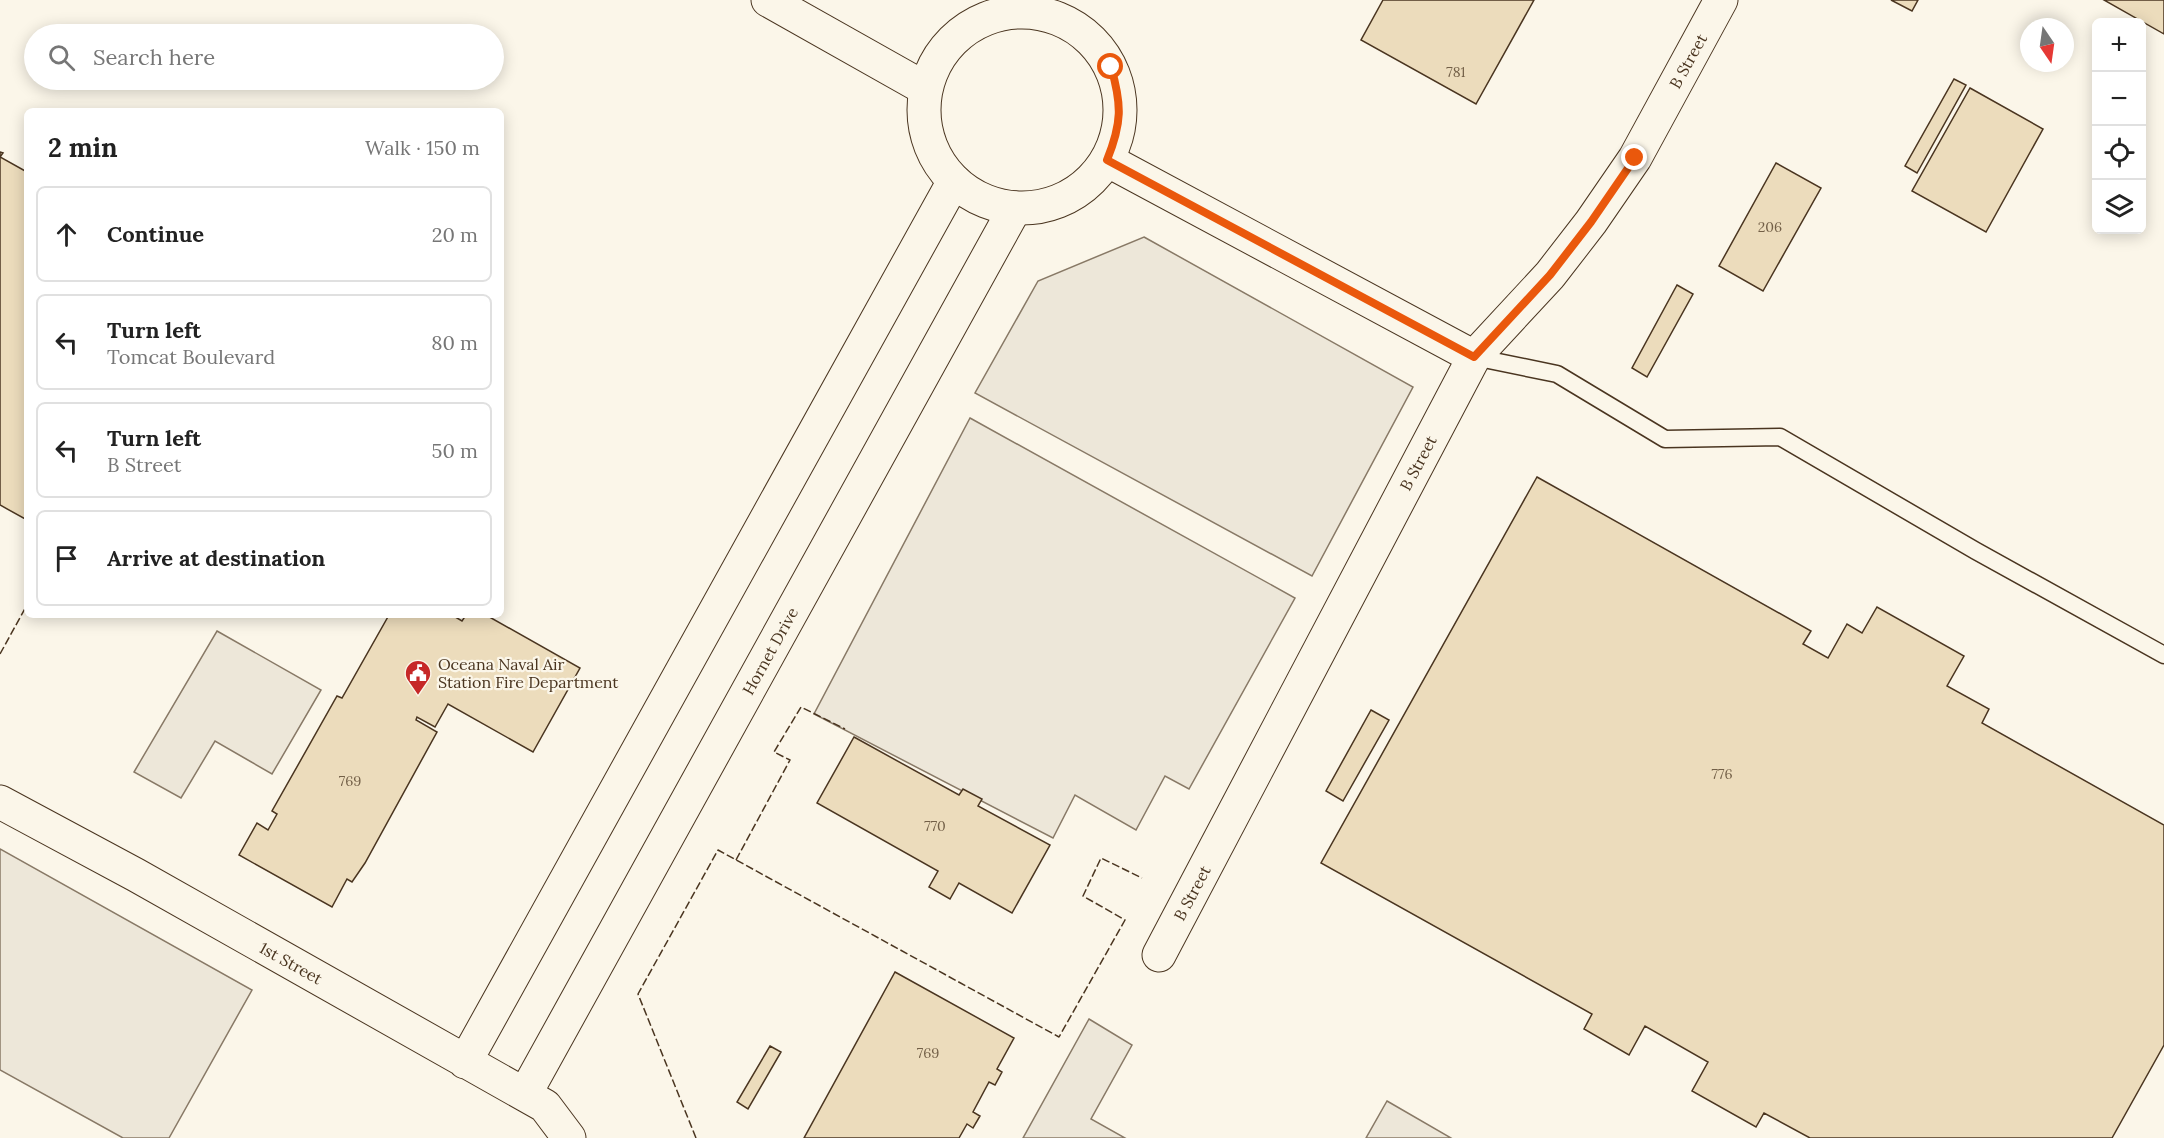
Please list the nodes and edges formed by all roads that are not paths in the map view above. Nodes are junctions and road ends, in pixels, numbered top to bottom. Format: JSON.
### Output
{"nodes":[{"id":1,"x":768,"y":0,"type":"edge"},
{"id":2,"x":1721,"y":0,"type":"edge"},
{"id":3,"x":1072,"y":11,"type":"edge"},
{"id":4,"x":926,"y":89,"type":"junction"},
{"id":5,"x":1107,"y":160,"type":"junction"},
{"id":6,"x":954,"y":181,"type":"junction"},
{"id":7,"x":1015,"y":208,"type":"junction"},
{"id":8,"x":1474,"y":357,"type":"junction"},
{"id":9,"x":2164,"y":655,"type":"edge"},
{"id":10,"x":0,"y":802,"type":"edge"},
{"id":11,"x":1159,"y":955,"type":"dead end"},
{"id":12,"x":465,"y":1062,"type":"junction"},
{"id":13,"x":525,"y":1094,"type":"junction"},
{"id":14,"x":569,"y":1138,"type":"edge"}],
"edges":[{"from":1,"to":4,"type":"street"},
{"from":2,"to":8,"type":"street","name":"B Street"},
{"from":3,"to":4,"type":"street"},
{"from":3,"to":5,"type":"street"},
{"from":4,"to":6,"type":"street"},
{"from":5,"to":7,"type":"street"},
{"from":5,"to":8,"type":"street"},
{"from":6,"to":7,"type":"street"},
{"from":6,"to":12,"type":"street"},
{"from":7,"to":13,"type":"street","name":"Hornet Drive"},
{"from":8,"to":9,"type":"lane"},
{"from":8,"to":11,"type":"street","name":"B Street"},
{"from":10,"to":12,"type":"street","name":"1st Street"},
{"from":12,"to":13,"type":"street","name":"1st Street"},
{"from":13,"to":14,"type":"street","name":"1st Street"}]}
